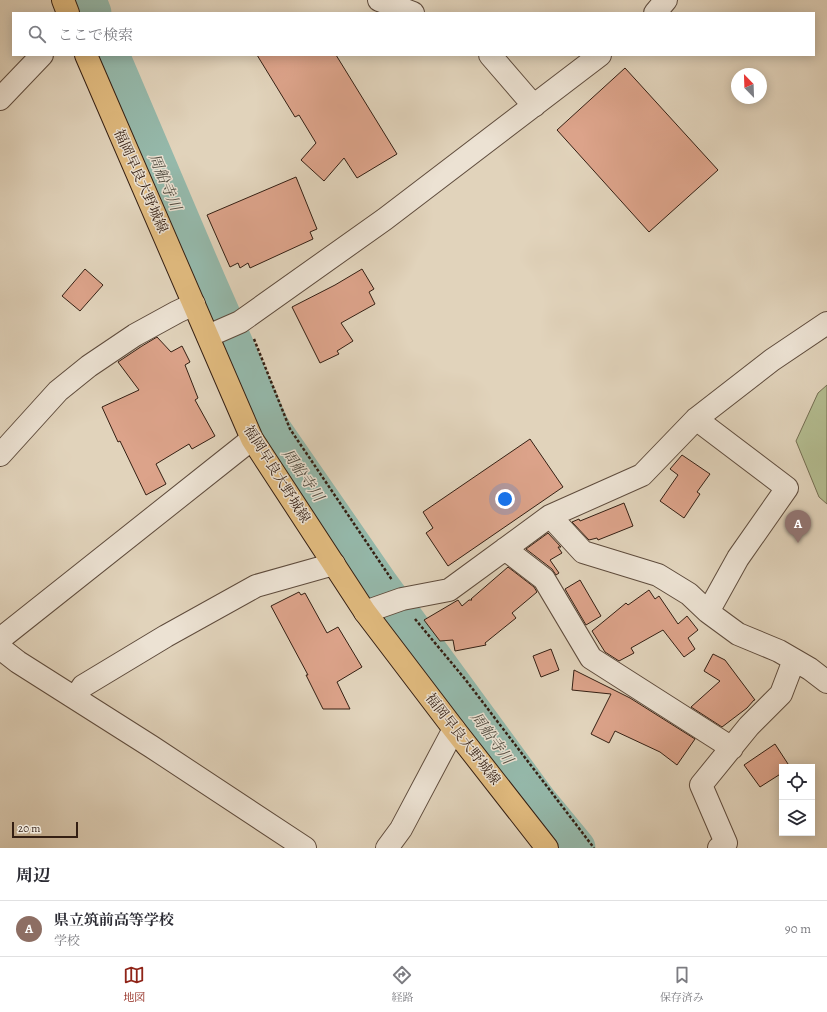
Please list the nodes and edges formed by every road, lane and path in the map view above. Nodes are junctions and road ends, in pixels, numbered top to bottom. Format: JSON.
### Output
{"nodes":[{"id":1,"x":62,"y":0,"type":"edge"},
{"id":2,"x":379,"y":0,"type":"edge"},
{"id":3,"x":666,"y":0,"type":"edge"},
{"id":4,"x":68,"y":12,"type":"edge"},
{"id":5,"x":410,"y":12,"type":"edge"},
{"id":6,"x":656,"y":12,"type":"edge"},
{"id":7,"x":41,"y":56,"type":"edge"},
{"id":8,"x":86,"y":56,"type":"edge"},
{"id":9,"x":491,"y":56,"type":"edge"},
{"id":10,"x":599,"y":56,"type":"edge"},
{"id":11,"x":0,"y":99,"type":"edge"},
{"id":12,"x":534,"y":106,"type":"junction"},
{"id":13,"x":194,"y":304,"type":"junction"},
{"id":14,"x":243,"y":320,"type":"junction"},
{"id":15,"x":827,"y":323,"type":"edge"},
{"id":16,"x":208,"y":336,"type":"junction"},
{"id":17,"x":696,"y":419,"type":"junction"},
{"id":18,"x":252,"y":439,"type":"junction"},
{"id":19,"x":0,"y":455,"type":"edge"},
{"id":20,"x":550,"y":516,"type":"junction"},
{"id":21,"x":505,"y":550,"type":"junction"},
{"id":22,"x":334,"y":564,"type":"junction"},
{"id":23,"x":400,"y":593,"type":"junction"},
{"id":24,"x":365,"y":612,"type":"junction"},
{"id":25,"x":708,"y":612,"type":"junction"},
{"id":26,"x":0,"y":640,"type":"edge"},
{"id":27,"x":0,"y":648,"type":"edge"},
{"id":28,"x":794,"y":660,"type":"junction"},
{"id":29,"x":827,"y":682,"type":"edge"},
{"id":30,"x":75,"y":698,"type":"junction"},
{"id":31,"x":454,"y":729,"type":"junction"},
{"id":32,"x":732,"y":748,"type":"junction"},
{"id":33,"x":304,"y":848,"type":"edge"},
{"id":34,"x":387,"y":848,"type":"edge"},
{"id":35,"x":547,"y":848,"type":"edge"},
{"id":36,"x":594,"y":848,"type":"edge"},
{"id":37,"x":719,"y":848,"type":"edge"}],
"edges":[{"from":1,"to":4,"type":"main road"},
{"from":2,"to":5,"type":"street"},
{"from":3,"to":6,"type":"street"},
{"from":7,"to":11,"type":"street"},
{"from":8,"to":13,"type":"main road","name":"福岡早良大野城線"},
{"from":9,"to":12,"type":"street"},
{"from":10,"to":12,"type":"street"},
{"from":12,"to":14,"type":"street"},
{"from":13,"to":16,"type":"main road","name":"福岡早良大野城線"},
{"from":13,"to":19,"type":"street"},
{"from":14,"to":16,"type":"street"},
{"from":14,"to":23,"type":"path"},
{"from":15,"to":17,"type":"street"},
{"from":16,"to":18,"type":"main road","name":"福岡早良大野城線"},
{"from":17,"to":20,"type":"street"},
{"from":17,"to":25,"type":"street"},
{"from":18,"to":22,"type":"main road","name":"福岡早良大野城線"},
{"from":18,"to":26,"type":"street"},
{"from":20,"to":21,"type":"street"},
{"from":20,"to":25,"type":"street"},
{"from":21,"to":23,"type":"street"},
{"from":21,"to":32,"type":"street"},
{"from":22,"to":24,"type":"main road","name":"福岡早良大野城線"},
{"from":22,"to":30,"type":"street"},
{"from":23,"to":24,"type":"street"},
{"from":23,"to":36,"type":"path"},
{"from":24,"to":31,"type":"main road","name":"福岡早良大野城線"},
{"from":25,"to":28,"type":"street"},
{"from":27,"to":30,"type":"street"},
{"from":28,"to":29,"type":"street"},
{"from":28,"to":32,"type":"street"},
{"from":30,"to":33,"type":"street"},
{"from":31,"to":34,"type":"street"},
{"from":31,"to":35,"type":"main road","name":"福岡早良大野城線"},
{"from":32,"to":37,"type":"street"}]}
